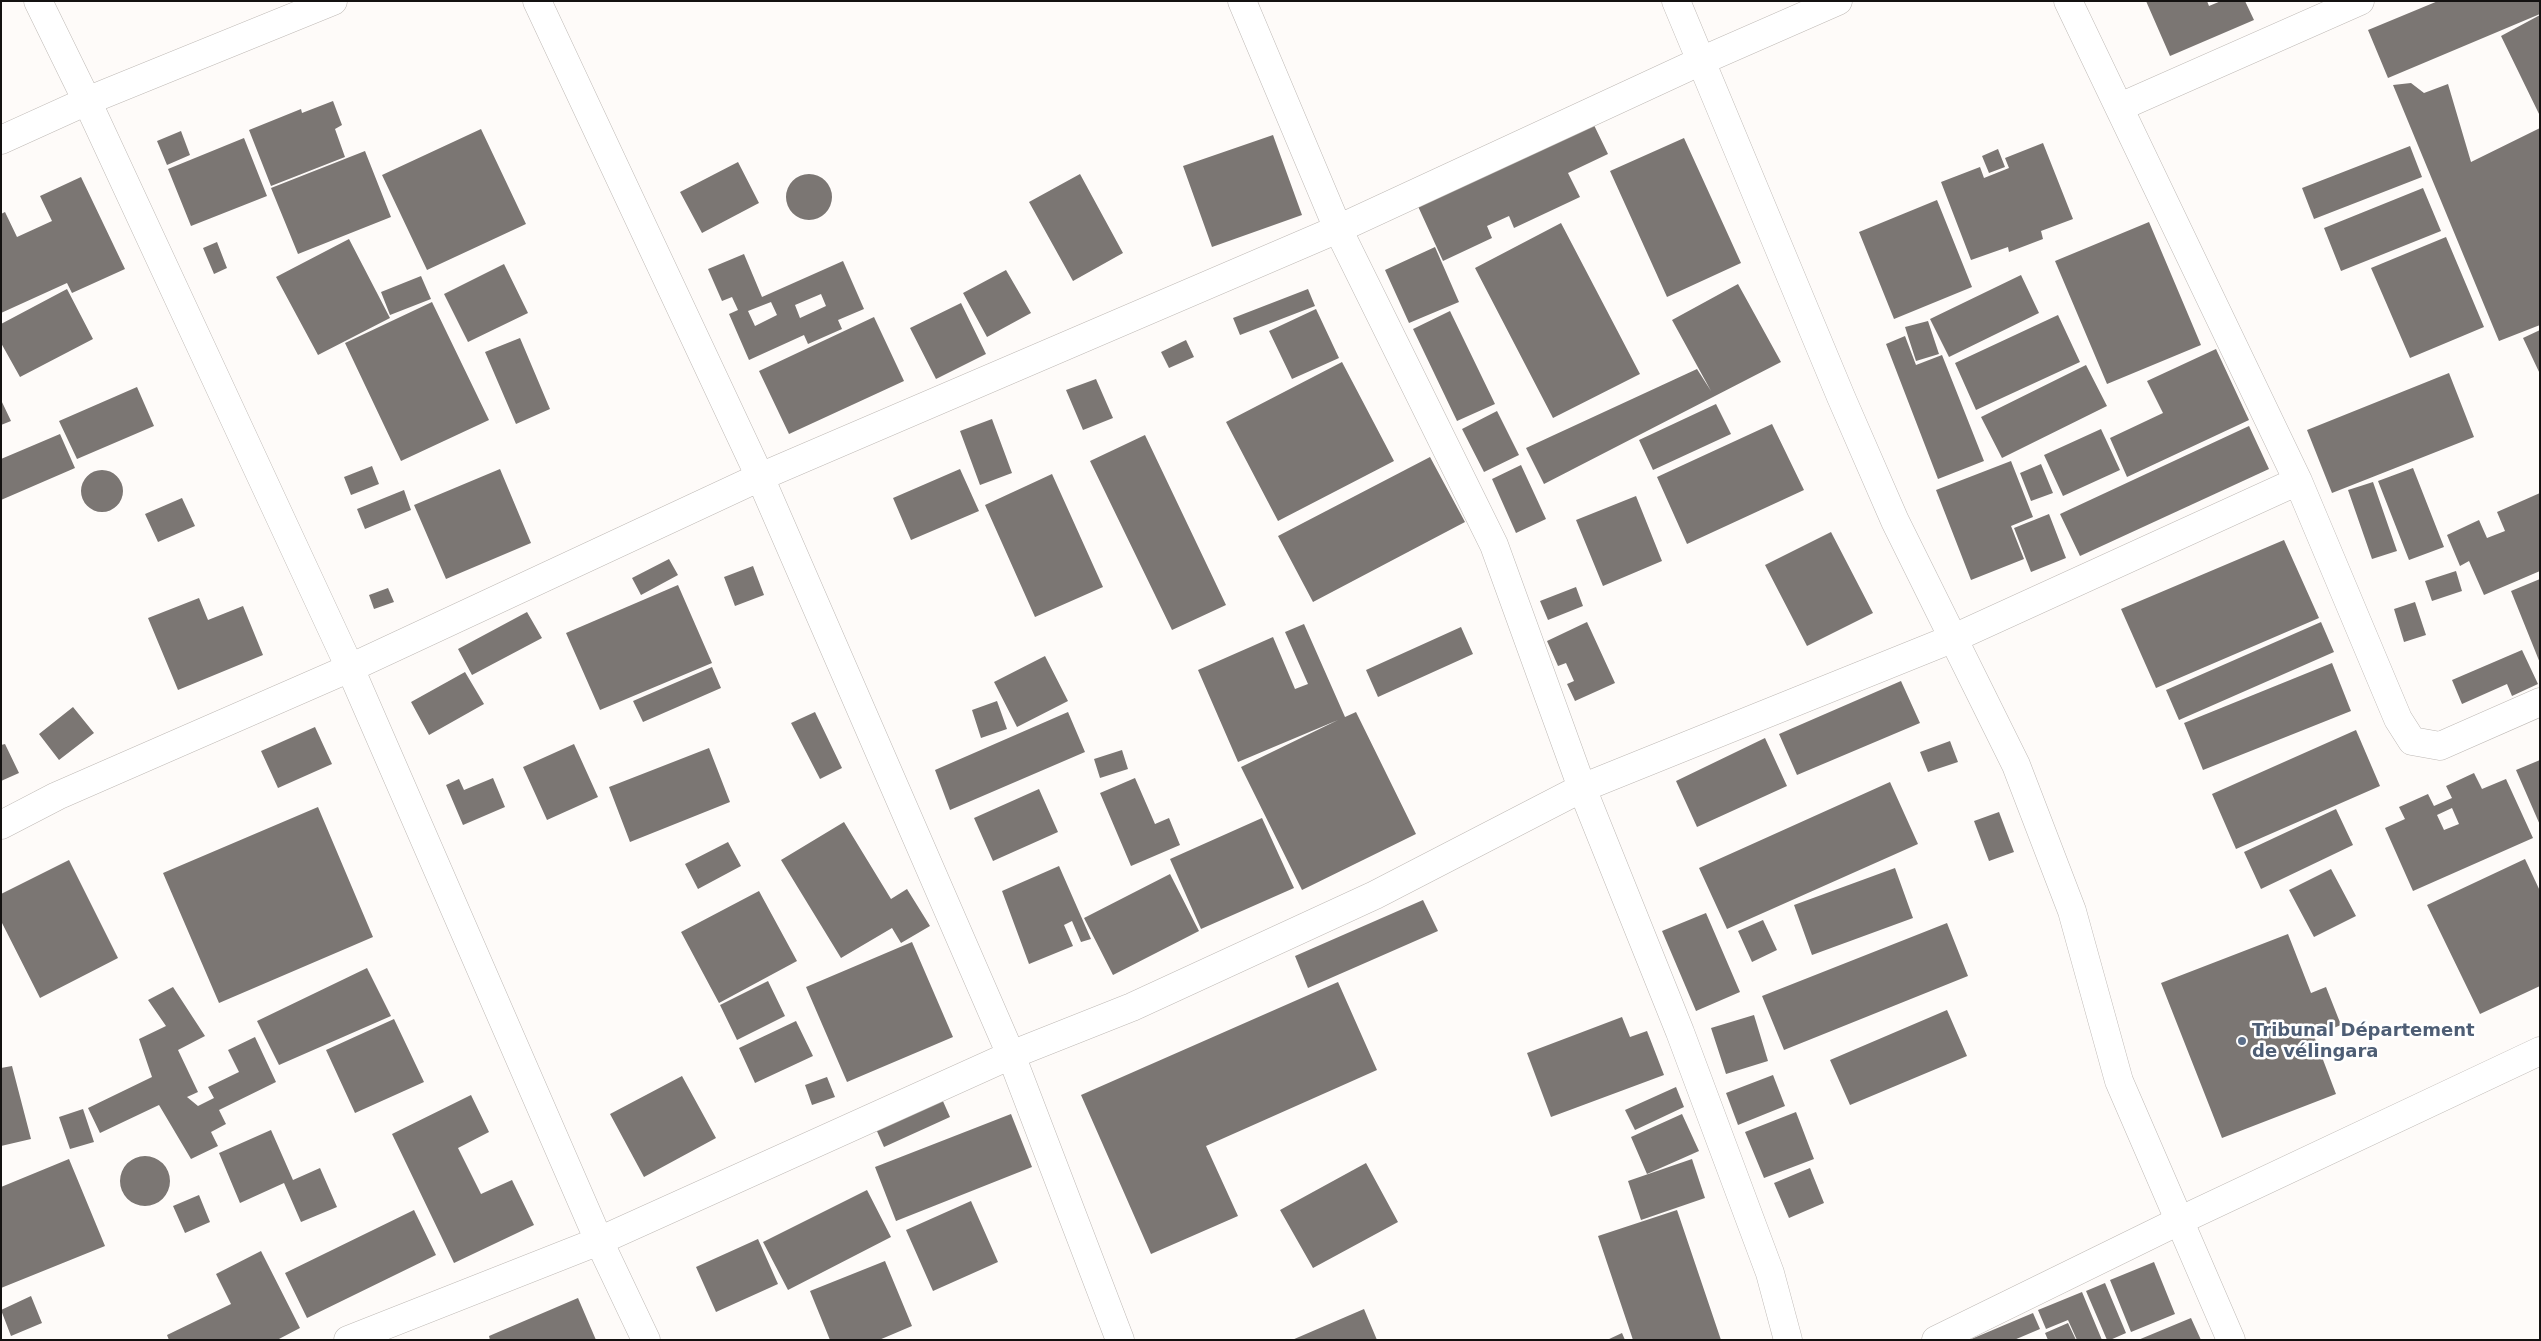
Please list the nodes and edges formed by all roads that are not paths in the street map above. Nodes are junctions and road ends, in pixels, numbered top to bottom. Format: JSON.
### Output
{"nodes":[{"id":1,"x":38,"y":1,"type":"edge"},
{"id":2,"x":333,"y":1,"type":"edge"},
{"id":3,"x":536,"y":1,"type":"edge"},
{"id":4,"x":1242,"y":1,"type":"edge"},
{"id":5,"x":1676,"y":1,"type":"edge"},
{"id":6,"x":1838,"y":1,"type":"edge"},
{"id":7,"x":2068,"y":1,"type":"edge"},
{"id":8,"x":2360,"y":1,"type":"edge"},
{"id":9,"x":1701,"y":61,"type":"junction"},
{"id":10,"x":87,"y":101,"type":"junction"},
{"id":11,"x":2120,"y":107,"type":"junction"},
{"id":12,"x":1,"y":140,"type":"edge"},
{"id":13,"x":1338,"y":229,"type":"junction"},
{"id":14,"x":760,"y":477,"type":"junction"},
{"id":15,"x":2298,"y":481,"type":"junction"},
{"id":16,"x":1954,"y":638,"type":"junction"},
{"id":17,"x":350,"y":668,"type":"junction"},
{"id":18,"x":2540,"y":702,"type":"edge"},
{"id":19,"x":1582,"y":788,"type":"junction"},
{"id":20,"x":1,"y":825,"type":"edge"},
{"id":21,"x":2540,"y":1051,"type":"edge"},
{"id":22,"x":1011,"y":1055,"type":"junction"},
{"id":23,"x":2181,"y":1220,"type":"junction"},
{"id":24,"x":599,"y":1241,"type":"junction"},
{"id":25,"x":348,"y":1340,"type":"edge"},
{"id":26,"x":646,"y":1340,"type":"edge"},
{"id":27,"x":1120,"y":1340,"type":"edge"},
{"id":28,"x":1788,"y":1340,"type":"edge"},
{"id":29,"x":1936,"y":1340,"type":"edge"},
{"id":30,"x":2231,"y":1340,"type":"edge"}],
"edges":[{"from":1,"to":10,"type":"main road"},
{"from":2,"to":10,"type":"main road"},
{"from":3,"to":14,"type":"main road"},
{"from":4,"to":13,"type":"main road"},
{"from":5,"to":9,"type":"main road"},
{"from":6,"to":9,"type":"main road"},
{"from":7,"to":11,"type":"main road"},
{"from":8,"to":11,"type":"main road"},
{"from":9,"to":13,"type":"main road"},
{"from":9,"to":16,"type":"main road"},
{"from":10,"to":12,"type":"main road"},
{"from":10,"to":17,"type":"main road"},
{"from":11,"to":15,"type":"main road"},
{"from":13,"to":14,"type":"main road"},
{"from":13,"to":19,"type":"main road"},
{"from":14,"to":17,"type":"main road"},
{"from":14,"to":22,"type":"main road"},
{"from":15,"to":16,"type":"main road"},
{"from":15,"to":18,"type":"main road"},
{"from":16,"to":19,"type":"main road"},
{"from":16,"to":23,"type":"main road"},
{"from":17,"to":20,"type":"main road"},
{"from":17,"to":24,"type":"main road"},
{"from":19,"to":22,"type":"main road"},
{"from":19,"to":28,"type":"main road"},
{"from":21,"to":23,"type":"main road"},
{"from":22,"to":24,"type":"main road"},
{"from":22,"to":27,"type":"main road"},
{"from":23,"to":29,"type":"main road"},
{"from":23,"to":30,"type":"main road"},
{"from":24,"to":25,"type":"main road"},
{"from":24,"to":26,"type":"main road"}]}
